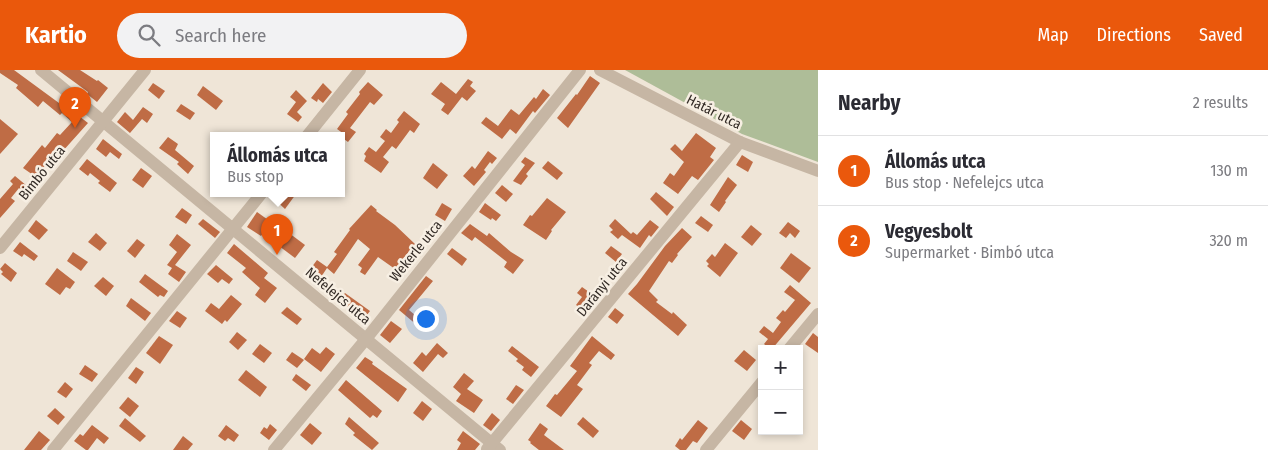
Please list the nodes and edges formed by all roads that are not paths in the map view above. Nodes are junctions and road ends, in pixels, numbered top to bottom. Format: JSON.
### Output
{"nodes":[{"id":1,"x":41,"y":70,"type":"edge"},
{"id":2,"x":145,"y":70,"type":"edge"},
{"id":3,"x":360,"y":70,"type":"edge"},
{"id":4,"x":580,"y":70,"type":"edge"},
{"id":5,"x":600,"y":70,"type":"edge"},
{"id":6,"x":103,"y":121,"type":"junction"},
{"id":7,"x":310,"y":132,"type":"edge"},
{"id":8,"x":740,"y":142,"type":"junction"},
{"id":9,"x":818,"y":172,"type":"edge"},
{"id":10,"x":259,"y":197,"type":"edge"},
{"id":11,"x":233,"y":229,"type":"junction"},
{"id":12,"x":0,"y":248,"type":"edge"},
{"id":13,"x":818,"y":314,"type":"edge"},
{"id":14,"x":366,"y":339,"type":"junction"},
{"id":15,"x":792,"y":345,"type":"edge"},
{"id":16,"x":758,"y":387,"type":"edge"},
{"id":17,"x":493,"y":448,"type":"edge"},
{"id":18,"x":53,"y":450,"type":"edge"},
{"id":19,"x":274,"y":450,"type":"edge"},
{"id":20,"x":706,"y":450,"type":"edge"}],
"edges":[{"from":1,"to":6,"type":"street","name":"Nefelejcs utca"},
{"from":2,"to":6,"type":"street","name":"Bimbó utca"},
{"from":3,"to":7,"type":"street"},
{"from":4,"to":14,"type":"street","name":"Wekerle utca"},
{"from":5,"to":8,"type":"street","name":"Határ utca"},
{"from":6,"to":11,"type":"street","name":"Nefelejcs utca"},
{"from":6,"to":12,"type":"street","name":"Bimbó utca"},
{"from":8,"to":9,"type":"street","name":"Határ utca"},
{"from":8,"to":17,"type":"street","name":"Darányi utca"},
{"from":10,"to":11,"type":"street"},
{"from":11,"to":14,"type":"street","name":"Nefelejcs utca"},
{"from":11,"to":18,"type":"street"},
{"from":13,"to":15,"type":"street"},
{"from":14,"to":17,"type":"street","name":"Nefelejcs utca"},
{"from":14,"to":19,"type":"street","name":"Wekerle utca"},
{"from":16,"to":20,"type":"street"}]}
